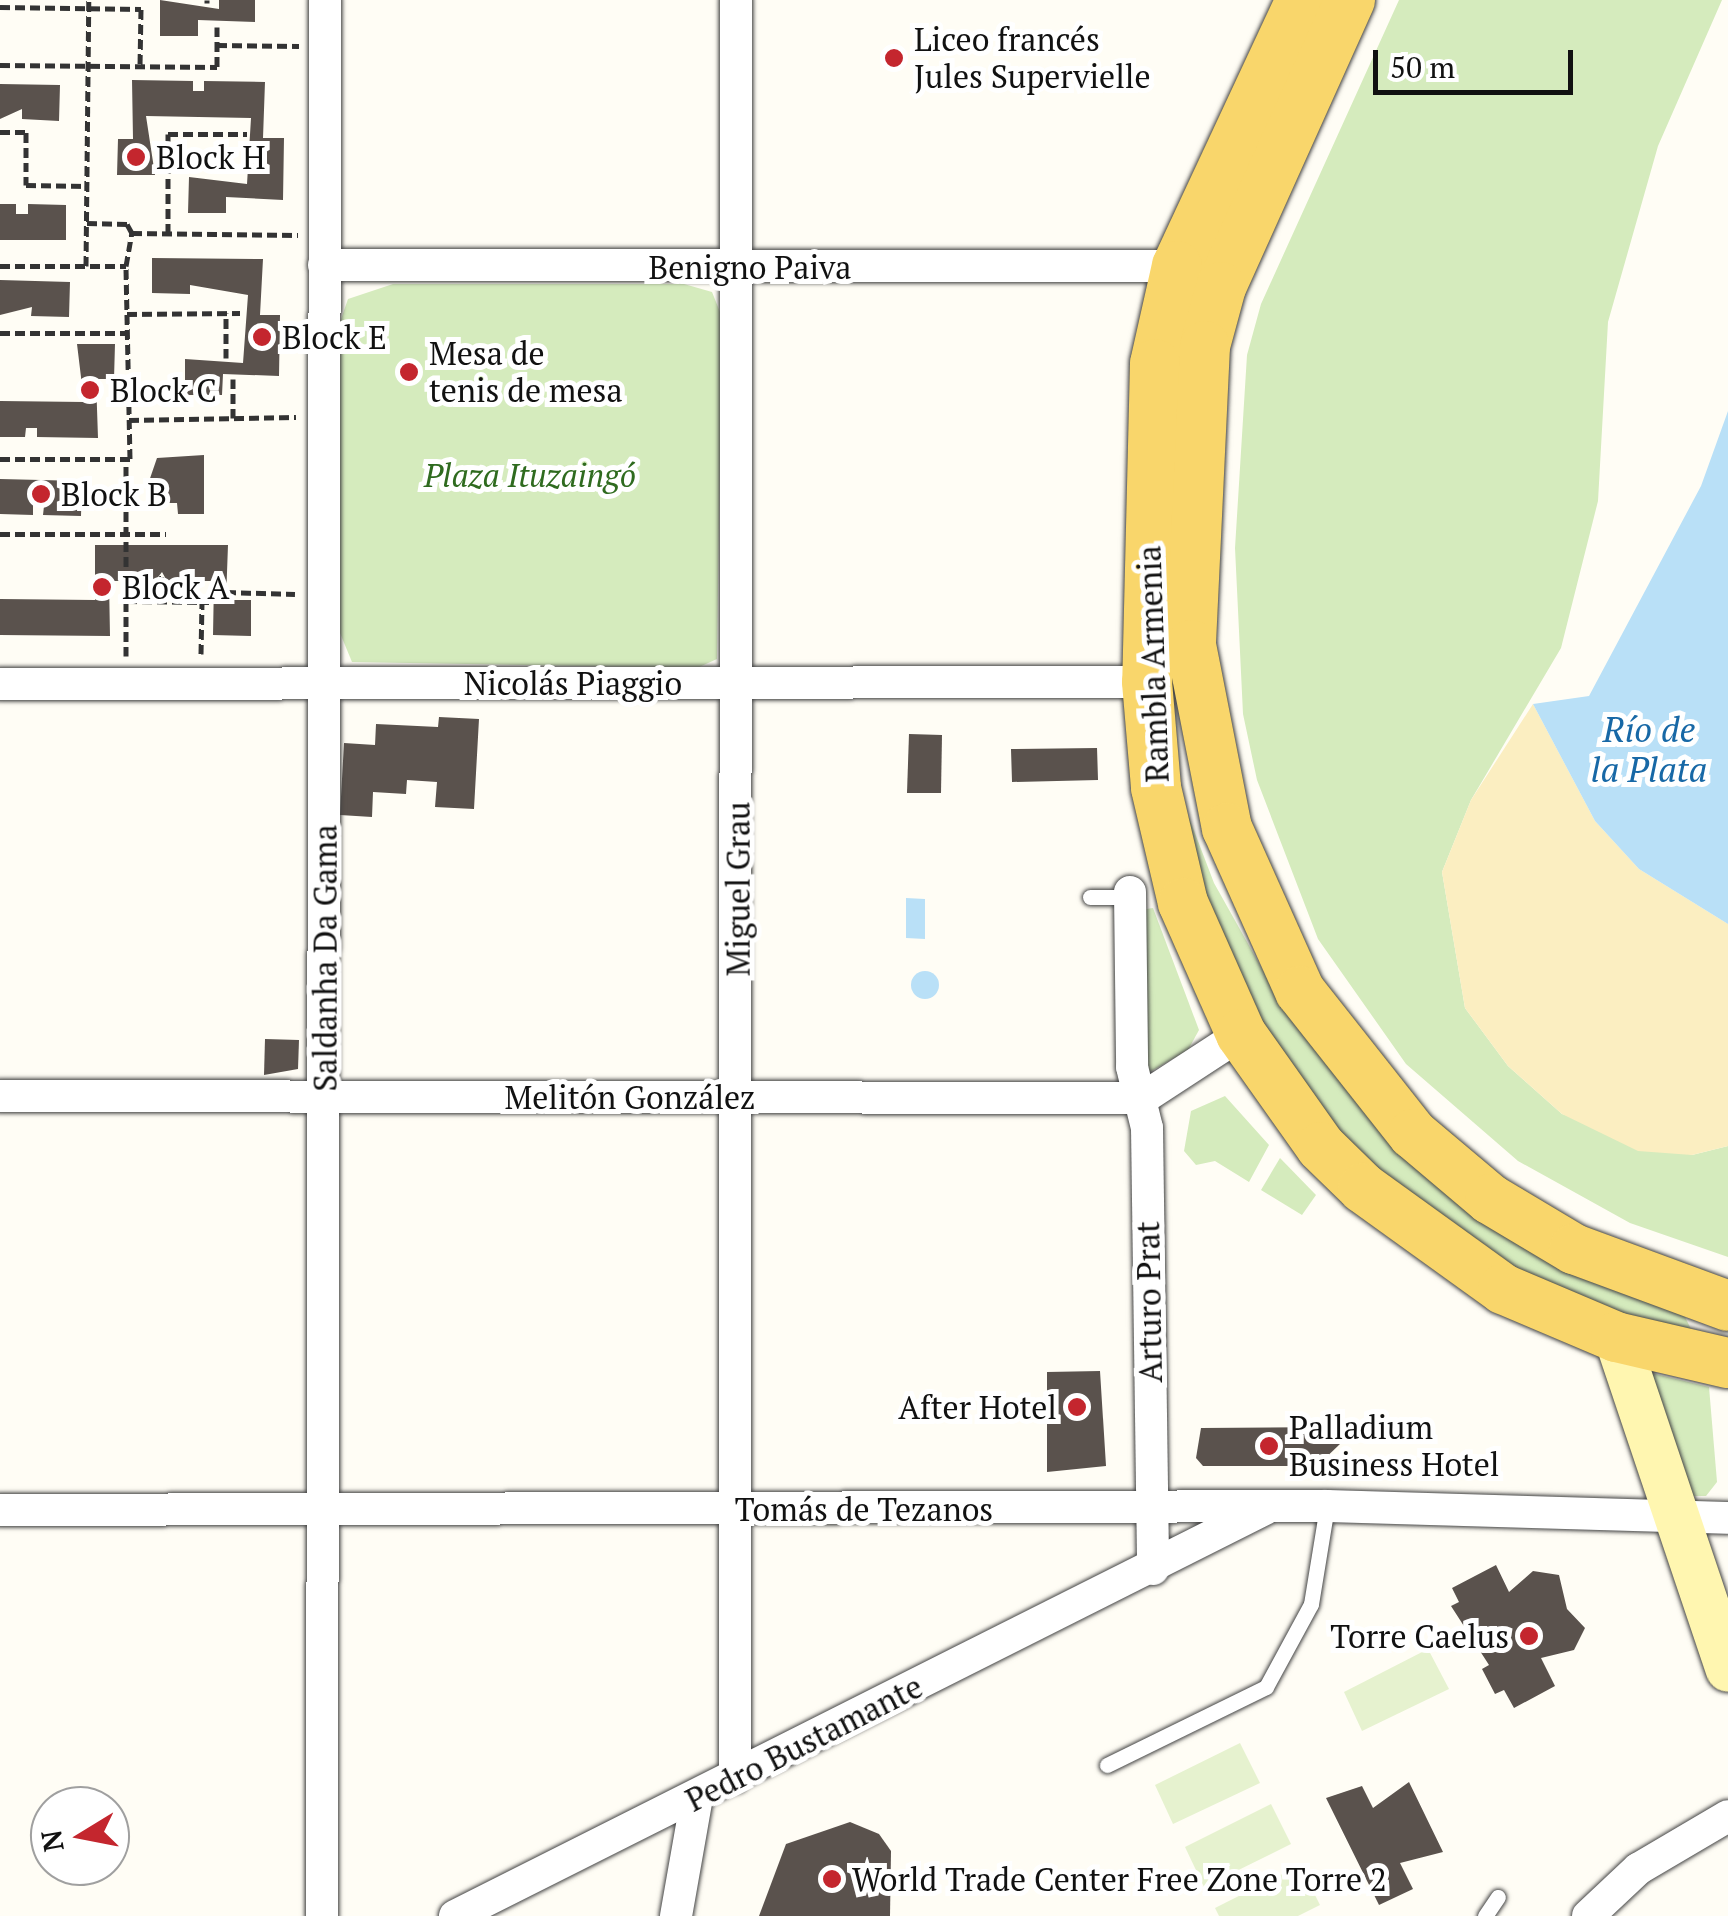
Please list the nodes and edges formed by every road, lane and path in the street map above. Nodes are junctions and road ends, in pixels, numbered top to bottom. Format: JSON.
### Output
{"nodes":[{"id":1,"x":141,"y":0,"type":"edge"},
{"id":2,"x":325,"y":0,"type":"edge"},
{"id":3,"x":736,"y":0,"type":"edge"},
{"id":4,"x":1301,"y":0,"type":"edge"},
{"id":5,"x":1350,"y":0,"type":"edge"},
{"id":6,"x":89,"y":4,"type":"edge"},
{"id":7,"x":0,"y":7,"type":"edge"},
{"id":8,"x":140,"y":8,"type":"junction"},
{"id":9,"x":217,"y":27,"type":"dead end"},
{"id":10,"x":217,"y":46,"type":"junction"},
{"id":11,"x":325,"y":46,"type":"junction"},
{"id":12,"x":0,"y":65,"type":"edge"},
{"id":13,"x":88,"y":66,"type":"junction"},
{"id":14,"x":140,"y":66,"type":"junction"},
{"id":15,"x":0,"y":132,"type":"edge"},
{"id":16,"x":246,"y":134,"type":"dead end"},
{"id":17,"x":87,"y":186,"type":"junction"},
{"id":18,"x":87,"y":223,"type":"junction"},
{"id":19,"x":132,"y":233,"type":"junction"},
{"id":20,"x":168,"y":234,"type":"junction"},
{"id":21,"x":324,"y":250,"type":"junction"},
{"id":22,"x":0,"y":266,"type":"edge"},
{"id":23,"x":86,"y":266,"type":"junction"},
{"id":24,"x":126,"y":266,"type":"junction"},
{"id":25,"x":1177,"y":266,"type":"junction"},
{"id":26,"x":740,"y":267,"type":"junction"},
{"id":27,"x":226,"y":313,"type":"junction"},
{"id":28,"x":240,"y":313,"type":"dead end"},
{"id":29,"x":127,"y":314,"type":"junction"},
{"id":30,"x":0,"y":332,"type":"edge"},
{"id":31,"x":128,"y":332,"type":"junction"},
{"id":32,"x":226,"y":358,"type":"dead end"},
{"id":33,"x":233,"y":379,"type":"dead end"},
{"id":34,"x":323,"y":416,"type":"junction"},
{"id":35,"x":233,"y":418,"type":"junction"},
{"id":36,"x":129,"y":420,"type":"junction"},
{"id":37,"x":126,"y":458,"type":"junction"},
{"id":38,"x":0,"y":459,"type":"edge"},
{"id":39,"x":0,"y":534,"type":"edge"},
{"id":40,"x":126,"y":534,"type":"junction"},
{"id":41,"x":166,"y":534,"type":"dead end"},
{"id":42,"x":162,"y":572,"type":"dead end"},
{"id":43,"x":226,"y":592,"type":"dead end"},
{"id":44,"x":323,"y":594,"type":"junction"},
{"id":45,"x":127,"y":601,"type":"junction"},
{"id":46,"x":160,"y":601,"type":"junction"},
{"id":47,"x":125,"y":682,"type":"junction"},
{"id":48,"x":201,"y":682,"type":"junction"},
{"id":49,"x":323,"y":682,"type":"junction"},
{"id":50,"x":1147,"y":682,"type":"junction"},
{"id":51,"x":0,"y":684,"type":"edge"},
{"id":52,"x":737,"y":684,"type":"junction"},
{"id":53,"x":1131,"y":894,"type":"joint"},
{"id":54,"x":1090,"y":897,"type":"dead end"},
{"id":55,"x":1282,"y":957,"type":"junction"},
{"id":56,"x":1241,"y":1034,"type":"junction"},
{"id":57,"x":0,"y":1096,"type":"edge"},
{"id":58,"x":326,"y":1096,"type":"junction"},
{"id":59,"x":738,"y":1098,"type":"junction"},
{"id":60,"x":1143,"y":1098,"type":"junction"},
{"id":61,"x":1724,"y":1305,"type":"edge"},
{"id":62,"x":1616,"y":1337,"type":"junction"},
{"id":63,"x":1727,"y":1372,"type":"edge"},
{"id":64,"x":1327,"y":1506,"type":"junction"},
{"id":65,"x":1152,"y":1507,"type":"junction"},
{"id":66,"x":1269,"y":1507,"type":"junction"},
{"id":67,"x":733,"y":1509,"type":"junction"},
{"id":68,"x":0,"y":1510,"type":"edge"},
{"id":69,"x":327,"y":1511,"type":"junction"},
{"id":70,"x":1673,"y":1512,"type":"junction"},
{"id":71,"x":1728,"y":1518,"type":"edge"},
{"id":72,"x":1153,"y":1569,"type":"junction"},
{"id":73,"x":1728,"y":1670,"type":"edge"},
{"id":74,"x":1107,"y":1765,"type":"dead end"},
{"id":75,"x":735,"y":1778,"type":"junction"},
{"id":76,"x":698,"y":1797,"type":"junction"},
{"id":77,"x":1728,"y":1816,"type":"edge"},
{"id":78,"x":1498,"y":1897,"type":"dead end"},
{"id":79,"x":322,"y":1916,"type":"edge"},
{"id":80,"x":455,"y":1916,"type":"edge"},
{"id":81,"x":676,"y":1916,"type":"edge"},
{"id":82,"x":1485,"y":1916,"type":"edge"},
{"id":83,"x":1588,"y":1916,"type":"edge"}],
"edges":[{"from":1,"to":8,"type":"path"},
{"from":2,"to":11,"type":"street","name":"Saldanha Da Gama"},
{"from":3,"to":26,"type":"street","name":"Miguel Grau"},
{"from":4,"to":25,"type":"main road","name":"Rambla Armenia"},
{"from":5,"to":55,"type":"main road","name":"Rambla Armenia"},
{"from":6,"to":7,"type":"path"},
{"from":6,"to":8,"type":"path"},
{"from":6,"to":13,"type":"path"},
{"from":8,"to":14,"type":"path"},
{"from":9,"to":10,"type":"path"},
{"from":10,"to":11,"type":"path"},
{"from":10,"to":14,"type":"path"},
{"from":11,"to":21,"type":"street","name":"Saldanha Da Gama"},
{"from":12,"to":13,"type":"path"},
{"from":13,"to":14,"type":"path"},
{"from":13,"to":17,"type":"path"},
{"from":15,"to":17,"type":"path"},
{"from":16,"to":20,"type":"path"},
{"from":17,"to":18,"type":"path"},
{"from":18,"to":19,"type":"path"},
{"from":18,"to":23,"type":"path"},
{"from":19,"to":20,"type":"path"},
{"from":19,"to":24,"type":"path"},
{"from":20,"to":21,"type":"path"},
{"from":21,"to":26,"type":"street","name":"Benigno Paiva"},
{"from":21,"to":34,"type":"street","name":"Saldanha Da Gama"},
{"from":22,"to":23,"type":"path"},
{"from":23,"to":24,"type":"path"},
{"from":24,"to":29,"type":"path"},
{"from":25,"to":26,"type":"street","name":"Benigno Paiva"},
{"from":25,"to":50,"type":"main road","name":"Rambla Armenia"},
{"from":26,"to":52,"type":"street","name":"Miguel Grau"},
{"from":27,"to":28,"type":"path"},
{"from":27,"to":29,"type":"path"},
{"from":27,"to":32,"type":"path"},
{"from":29,"to":31,"type":"path"},
{"from":30,"to":31,"type":"path"},
{"from":31,"to":36,"type":"path"},
{"from":33,"to":35,"type":"path"},
{"from":34,"to":35,"type":"path"},
{"from":34,"to":44,"type":"street","name":"Saldanha Da Gama"},
{"from":35,"to":36,"type":"path"},
{"from":36,"to":37,"type":"path"},
{"from":37,"to":38,"type":"path"},
{"from":37,"to":40,"type":"path"},
{"from":39,"to":40,"type":"path"},
{"from":40,"to":41,"type":"path"},
{"from":40,"to":45,"type":"path"},
{"from":42,"to":46,"type":"path"},
{"from":43,"to":44,"type":"path"},
{"from":44,"to":49,"type":"street","name":"Saldanha Da Gama"},
{"from":45,"to":46,"type":"path"},
{"from":45,"to":47,"type":"path"},
{"from":46,"to":48,"type":"path"},
{"from":47,"to":48,"type":"street","name":"Nicolás Piaggio"},
{"from":47,"to":51,"type":"street","name":"Nicolás Piaggio"},
{"from":48,"to":49,"type":"street","name":"Nicolás Piaggio"},
{"from":49,"to":52,"type":"street","name":"Nicolás Piaggio"},
{"from":49,"to":58,"type":"street","name":"Saldanha Da Gama"},
{"from":50,"to":52,"type":"street","name":"Nicolás Piaggio"},
{"from":50,"to":55,"type":"main road"},
{"from":50,"to":56,"type":"main road","name":"Rambla Armenia"},
{"from":52,"to":59,"type":"street","name":"Miguel Grau"},
{"from":53,"to":54,"type":"lane"},
{"from":53,"to":60,"type":"street"},
{"from":55,"to":61,"type":"main road","name":"Rambla Armenia"},
{"from":56,"to":60,"type":"street"},
{"from":56,"to":62,"type":"main road","name":"Rambla Armenia"},
{"from":57,"to":58,"type":"street","name":"Melitón González"},
{"from":58,"to":59,"type":"street","name":"Melitón González"},
{"from":58,"to":69,"type":"street","name":"Saldanha Da Gama"},
{"from":59,"to":60,"type":"street","name":"Melitón González"},
{"from":59,"to":67,"type":"street","name":"Miguel Grau"},
{"from":60,"to":65,"type":"street","name":"Arturo Prat"},
{"from":61,"to":63,"type":"street"},
{"from":62,"to":63,"type":"main road","name":"Rambla Armenia"},
{"from":62,"to":70,"type":"street"},
{"from":64,"to":66,"type":"street","name":"Tomás de Tezanos"},
{"from":64,"to":70,"type":"street","name":"Tomás de Tezanos"},
{"from":64,"to":74,"type":"lane"},
{"from":65,"to":66,"type":"street","name":"Tomás de Tezanos"},
{"from":65,"to":67,"type":"street","name":"Tomás de Tezanos"},
{"from":65,"to":72,"type":"street"},
{"from":66,"to":72,"type":"street","name":"Pedro Bustamante"},
{"from":67,"to":69,"type":"street","name":"Tomás de Tezanos"},
{"from":67,"to":75,"type":"street","name":"Miguel Grau"},
{"from":68,"to":69,"type":"street","name":"Tomás de Tezanos"},
{"from":69,"to":79,"type":"street","name":"Saldanha Da Gama"},
{"from":70,"to":71,"type":"street","name":"Tomás de Tezanos"},
{"from":70,"to":73,"type":"street"},
{"from":72,"to":75,"type":"street","name":"Pedro Bustamante"},
{"from":75,"to":76,"type":"street","name":"Pedro Bustamante"},
{"from":76,"to":80,"type":"street","name":"Pedro Bustamante"},
{"from":76,"to":81,"type":"street"},
{"from":77,"to":83,"type":"street"},
{"from":78,"to":82,"type":"lane"}]}
